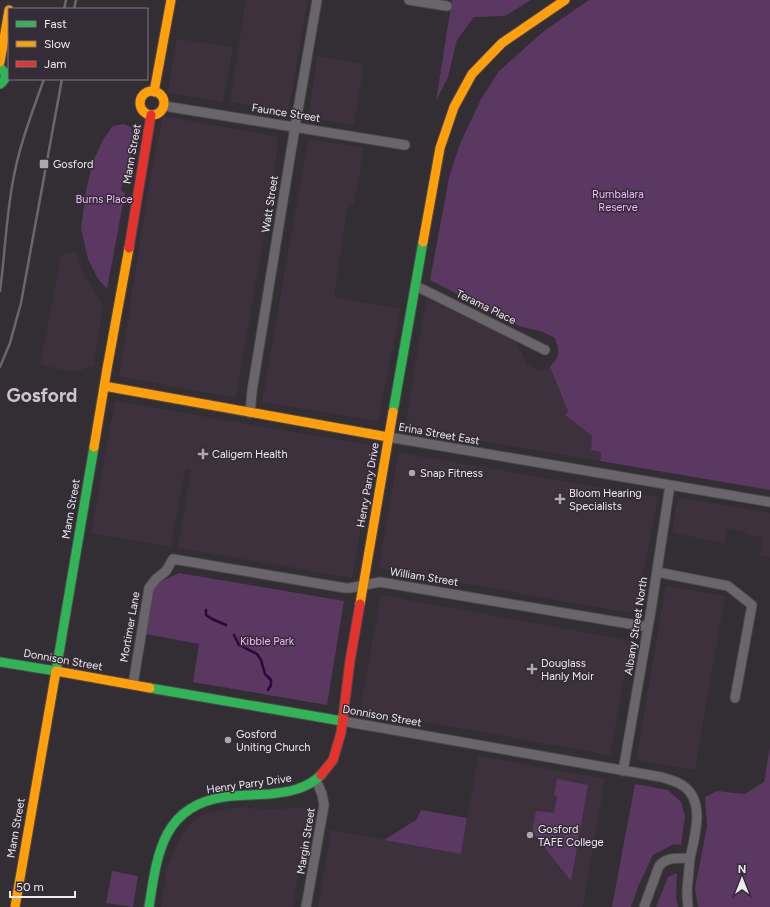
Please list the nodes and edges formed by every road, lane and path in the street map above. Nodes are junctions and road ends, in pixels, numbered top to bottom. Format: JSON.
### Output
{"nodes":[{"id":1,"x":170,"y":0,"type":"edge"},
{"id":2,"x":317,"y":0,"type":"edge"},
{"id":3,"x":409,"y":0,"type":"edge"},
{"id":4,"x":565,"y":0,"type":"edge"},
{"id":5,"x":447,"y":6,"type":"dead end"},
{"id":6,"x":8,"y":16,"type":"edge"},
{"id":7,"x":0,"y":62,"type":"edge"},
{"id":8,"x":0,"y":68,"type":"edge"},
{"id":9,"x":0,"y":84,"type":"edge"},
{"id":10,"x":154,"y":92,"type":"junction"},
{"id":11,"x":164,"y":106,"type":"junction"},
{"id":12,"x":151,"y":115,"type":"junction"},
{"id":13,"x":295,"y":127,"type":"junction"},
{"id":14,"x":405,"y":145,"type":"dead end"},
{"id":15,"x":416,"y":286,"type":"junction"},
{"id":16,"x":545,"y":350,"type":"dead end"},
{"id":17,"x":104,"y":386,"type":"junction"},
{"id":18,"x":250,"y":412,"type":"junction"},
{"id":19,"x":388,"y":437,"type":"junction"},
{"id":20,"x":670,"y":485,"type":"junction"},
{"id":21,"x":770,"y":502,"type":"edge"},
{"id":22,"x":173,"y":559,"type":"joint"},
{"id":23,"x":657,"y":572,"type":"junction"},
{"id":24,"x":363,"y":586,"type":"junction"},
{"id":25,"x":648,"y":627,"type":"junction"},
{"id":26,"x":0,"y":662,"type":"edge"},
{"id":27,"x":56,"y":671,"type":"junction"},
{"id":28,"x":133,"y":684,"type":"junction"},
{"id":29,"x":735,"y":698,"type":"dead end"},
{"id":30,"x":342,"y":721,"type":"junction"},
{"id":31,"x":623,"y":771,"type":"junction"},
{"id":32,"x":316,"y":780,"type":"junction"},
{"id":33,"x":690,"y":858,"type":"junction"},
{"id":34,"x":15,"y":907,"type":"edge"},
{"id":35,"x":149,"y":907,"type":"edge"},
{"id":36,"x":306,"y":907,"type":"edge"},
{"id":37,"x":644,"y":907,"type":"edge"},
{"id":38,"x":688,"y":907,"type":"edge"}],
"edges":[{"from":1,"to":10,"type":"main road"},
{"from":2,"to":13,"type":"street","name":"Watt Street"},
{"from":3,"to":5,"type":"street"},
{"from":4,"to":15,"type":"main road","name":"Henry Parry Drive"},
{"from":6,"to":7,"type":"main road"},
{"from":8,"to":9,"type":"main road"},
{"from":10,"to":11,"type":"main road"},
{"from":10,"to":12,"type":"main road","name":"Mann Street"},
{"from":11,"to":12,"type":"main road","name":"Mann Street"},
{"from":11,"to":13,"type":"street","name":"Faunce Street"},
{"from":12,"to":17,"type":"main road","name":"Mann Street"},
{"from":13,"to":14,"type":"street","name":"Faunce Street"},
{"from":13,"to":18,"type":"street","name":"Watt Street"},
{"from":15,"to":16,"type":"street","name":"Terama Place"},
{"from":15,"to":19,"type":"main road","name":"Henry Parry Drive"},
{"from":17,"to":18,"type":"main road","name":"Erina Street East"},
{"from":17,"to":27,"type":"main road","name":"Mann Street"},
{"from":18,"to":19,"type":"main road","name":"Erina Street East"},
{"from":19,"to":20,"type":"street","name":"Erina Street East"},
{"from":19,"to":24,"type":"main road","name":"Henry Parry Drive"},
{"from":20,"to":21,"type":"street","name":"Erina Street East"},
{"from":20,"to":23,"type":"street","name":"Albany Street North"},
{"from":22,"to":24,"type":"street","name":"William Street"},
{"from":22,"to":28,"type":"street","name":"Mortimer Lane"},
{"from":23,"to":25,"type":"street","name":"Albany Street North"},
{"from":23,"to":29,"type":"street"},
{"from":24,"to":25,"type":"street","name":"William Street"},
{"from":24,"to":30,"type":"main road","name":"Henry Parry Drive"},
{"from":25,"to":31,"type":"street","name":"Albany Street North"},
{"from":26,"to":27,"type":"main road","name":"Donnison Street"},
{"from":27,"to":28,"type":"main road","name":"Donnison Street"},
{"from":27,"to":34,"type":"main road","name":"Mann Street"},
{"from":28,"to":30,"type":"main road","name":"Donnison Street"},
{"from":30,"to":31,"type":"street","name":"Donnison Street"},
{"from":30,"to":32,"type":"main road","name":"Henry Parry Drive"},
{"from":31,"to":33,"type":"street","name":"Donnison Street"},
{"from":32,"to":35,"type":"main road","name":"Henry Parry Drive"},
{"from":32,"to":36,"type":"street","name":"Margin Street"},
{"from":33,"to":37,"type":"street"},
{"from":33,"to":38,"type":"street","name":"Donnison Street"}]}
